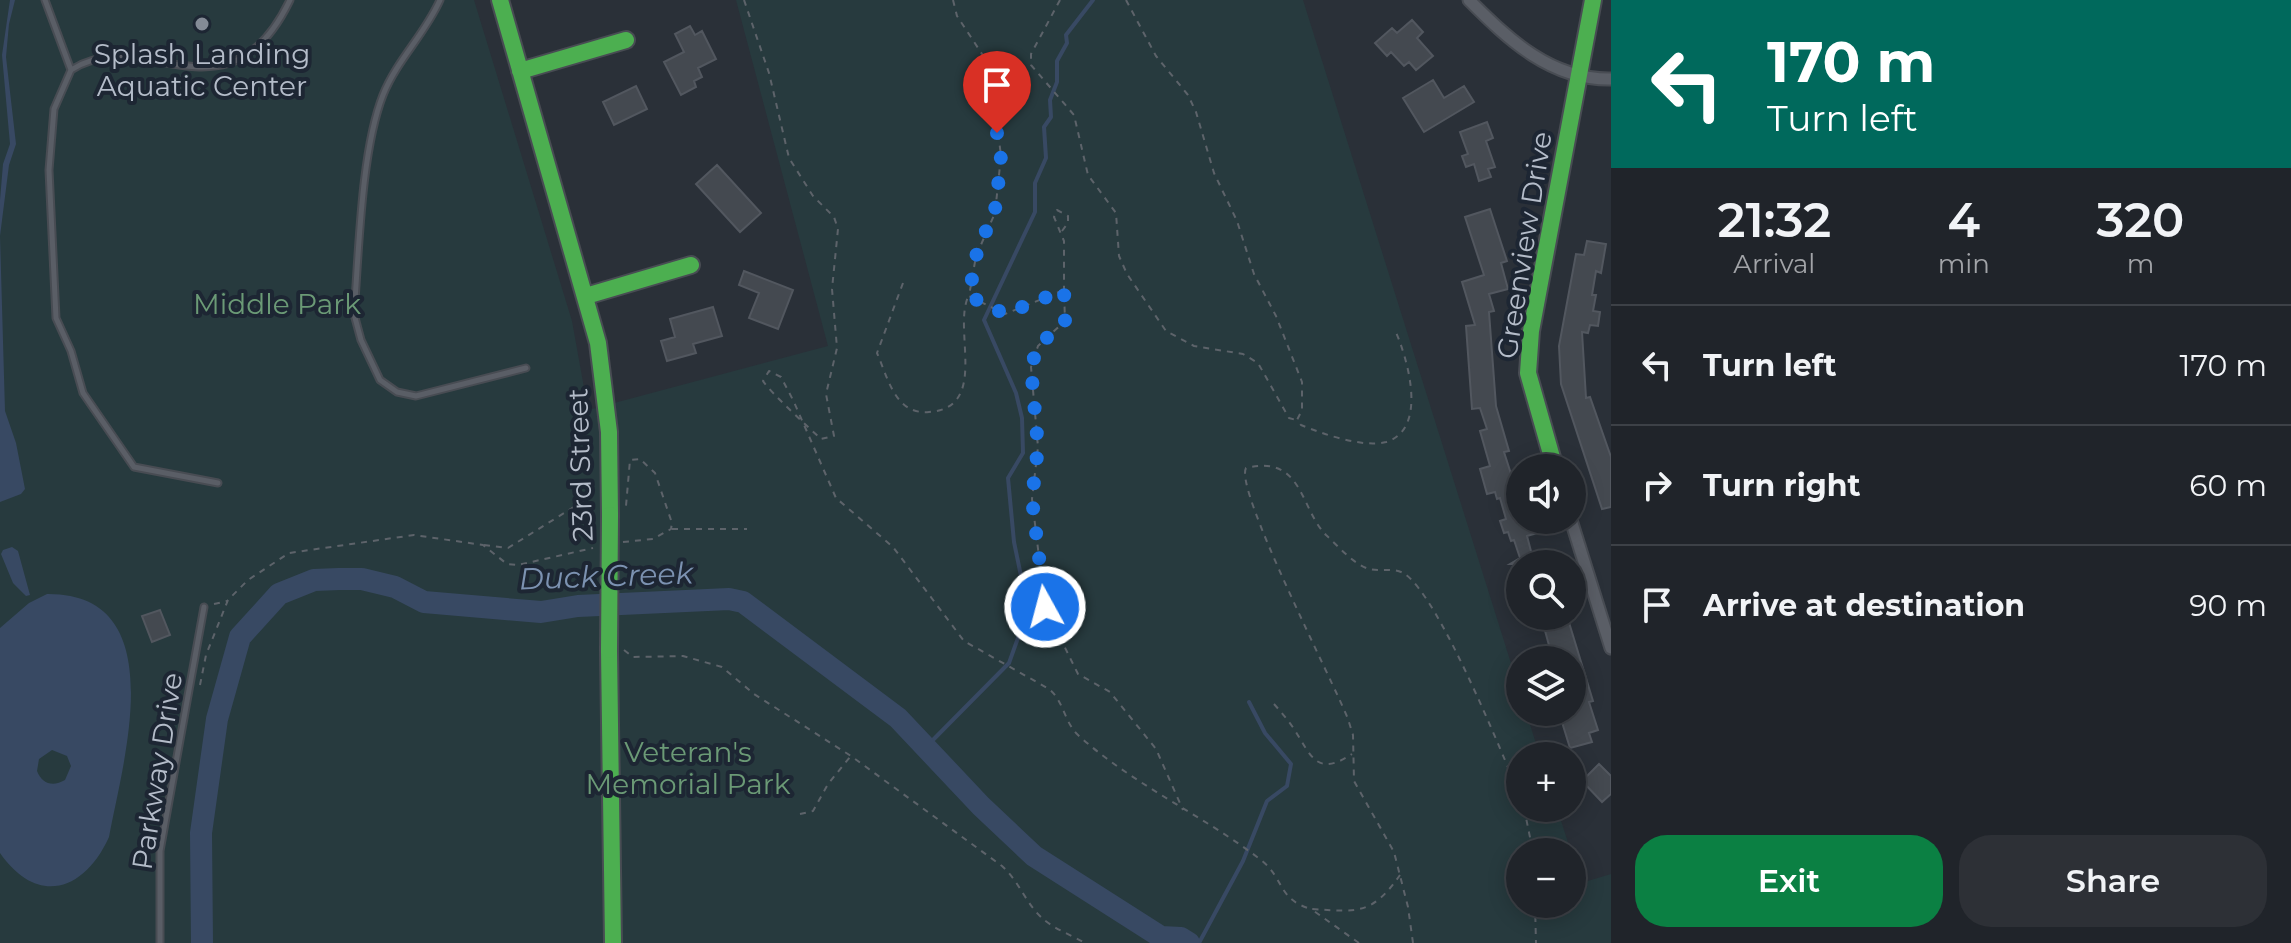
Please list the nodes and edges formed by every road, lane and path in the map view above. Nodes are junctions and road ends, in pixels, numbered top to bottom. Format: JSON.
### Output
{"nodes":[{"id":1,"x":45,"y":0,"type":"edge"},
{"id":2,"x":290,"y":0,"type":"edge"},
{"id":3,"x":440,"y":0,"type":"edge"},
{"id":4,"x":500,"y":0,"type":"edge"},
{"id":5,"x":744,"y":0,"type":"edge"},
{"id":6,"x":953,"y":0,"type":"edge"},
{"id":7,"x":1060,"y":0,"type":"edge"},
{"id":8,"x":1126,"y":0,"type":"edge"},
{"id":9,"x":1469,"y":0,"type":"edge"},
{"id":10,"x":1593,"y":0,"type":"edge"},
{"id":11,"x":626,"y":40,"type":"dead end"},
{"id":12,"x":71,"y":70,"type":"junction"},
{"id":13,"x":520,"y":71,"type":"junction"},
{"id":14,"x":1579,"y":75,"type":"junction"},
{"id":15,"x":1611,"y":79,"type":"edge"},
{"id":16,"x":1062,"y":231,"type":"junction"},
{"id":17,"x":691,"y":265,"type":"dead end"},
{"id":18,"x":903,"y":283,"type":"dead end"},
{"id":19,"x":1064,"y":290,"type":"junction"},
{"id":20,"x":586,"y":296,"type":"junction"},
{"id":21,"x":969,"y":296,"type":"junction"},
{"id":22,"x":1395,"y":330,"type":"dead end"},
{"id":23,"x":526,"y":368,"type":"dead end"},
{"id":24,"x":1297,"y":420,"type":"junction"},
{"id":25,"x":803,"y":422,"type":"junction"},
{"id":26,"x":1551,"y":454,"type":"edge"},
{"id":27,"x":218,"y":483,"type":"dead end"},
{"id":28,"x":593,"y":495,"type":"dead end"},
{"id":29,"x":616,"y":516,"type":"junction"},
{"id":30,"x":671,"y":529,"type":"junction"},
{"id":31,"x":747,"y":529,"type":"dead end"},
{"id":32,"x":1575,"y":534,"type":"edge"},
{"id":33,"x":613,"y":544,"type":"dead end"},
{"id":34,"x":483,"y":545,"type":"junction"},
{"id":35,"x":599,"y":547,"type":"dead end"},
{"id":36,"x":228,"y":600,"type":"junction"},
{"id":37,"x":204,"y":607,"type":"joint"},
{"id":38,"x":615,"y":648,"type":"junction"},
{"id":39,"x":1611,"y":648,"type":"edge"},
{"id":40,"x":200,"y":686,"type":"dead end"},
{"id":41,"x":1274,"y":704,"type":"dead end"},
{"id":42,"x":1353,"y":753,"type":"junction"},
{"id":43,"x":851,"y":756,"type":"junction"},
{"id":44,"x":1506,"y":765,"type":"edge"},
{"id":45,"x":1183,"y":811,"type":"junction"},
{"id":46,"x":800,"y":814,"type":"dead end"},
{"id":47,"x":1401,"y":874,"type":"junction"},
{"id":48,"x":1311,"y":909,"type":"junction"},
{"id":49,"x":1535,"y":918,"type":"edge"},
{"id":50,"x":160,"y":943,"type":"edge"},
{"id":51,"x":613,"y":943,"type":"edge"},
{"id":52,"x":1085,"y":943,"type":"edge"},
{"id":53,"x":1359,"y":943,"type":"edge"},
{"id":54,"x":1413,"y":943,"type":"edge"},
{"id":55,"x":1536,"y":943,"type":"edge"}],
"edges":[{"from":1,"to":12,"type":"lane"},
{"from":2,"to":12,"type":"lane"},
{"from":3,"to":23,"type":"lane"},
{"from":4,"to":13,"type":"street","name":"23rd Street"},
{"from":5,"to":25,"type":"path"},
{"from":6,"to":21,"type":"path"},
{"from":7,"to":24,"type":"path"},
{"from":8,"to":24,"type":"path"},
{"from":9,"to":14,"type":"street"},
{"from":10,"to":14,"type":"street","name":"Greenview Drive"},
{"from":11,"to":13,"type":"street"},
{"from":12,"to":27,"type":"lane"},
{"from":13,"to":20,"type":"street","name":"23rd Street"},
{"from":14,"to":15,"type":"street"},
{"from":14,"to":26,"type":"street","name":"Greenview Drive"},
{"from":16,"to":16,"type":"path"},
{"from":16,"to":19,"type":"path"},
{"from":17,"to":20,"type":"street"},
{"from":18,"to":21,"type":"path"},
{"from":19,"to":21,"type":"path"},
{"from":19,"to":45,"type":"path"},
{"from":20,"to":29,"type":"street","name":"23rd Street"},
{"from":22,"to":24,"type":"path"},
{"from":25,"to":25,"type":"path"},
{"from":25,"to":45,"type":"path"},
{"from":28,"to":34,"type":"path"},
{"from":29,"to":30,"type":"path"},
{"from":29,"to":38,"type":"street","name":"23rd Street","bridge":true},
{"from":30,"to":31,"type":"path"},
{"from":30,"to":33,"type":"path"},
{"from":32,"to":39,"type":"street"},
{"from":34,"to":35,"type":"path"},
{"from":34,"to":36,"type":"path"},
{"from":36,"to":37,"type":"path"},
{"from":36,"to":40,"type":"path"},
{"from":37,"to":50,"type":"lane","name":"Parkway Drive"},
{"from":38,"to":43,"type":"path"},
{"from":38,"to":51,"type":"street","name":"23rd Street"},
{"from":41,"to":42,"type":"path"},
{"from":42,"to":44,"type":"path"},
{"from":42,"to":47,"type":"path"},
{"from":43,"to":46,"type":"path"},
{"from":43,"to":52,"type":"path"},
{"from":45,"to":48,"type":"path"},
{"from":47,"to":48,"type":"path"},
{"from":47,"to":54,"type":"path"},
{"from":48,"to":53,"type":"path"},
{"from":49,"to":55,"type":"path"}]}
